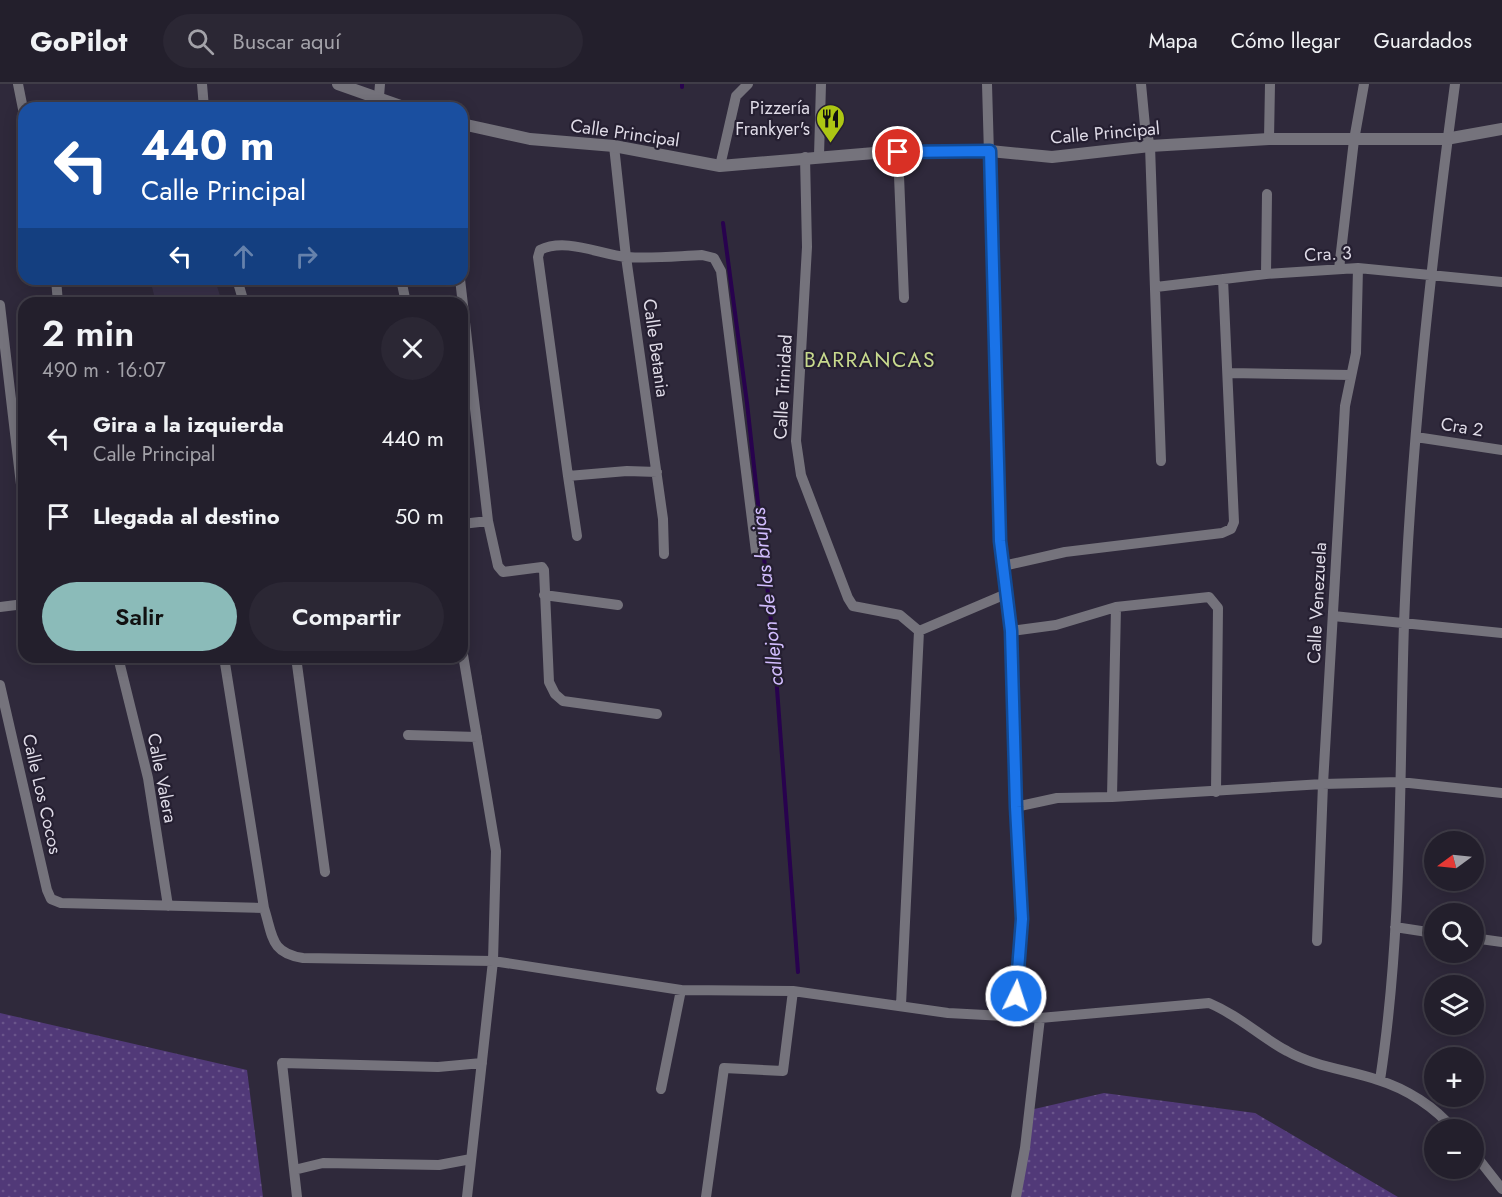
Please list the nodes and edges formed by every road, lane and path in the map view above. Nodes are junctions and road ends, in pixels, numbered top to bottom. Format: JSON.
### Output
{"nodes":[{"id":1,"x":18,"y":84,"type":"edge"},
{"id":2,"x":202,"y":84,"type":"edge"},
{"id":3,"x":338,"y":84,"type":"edge"},
{"id":4,"x":380,"y":84,"type":"edge"},
{"id":5,"x":748,"y":84,"type":"edge"},
{"id":6,"x":821,"y":84,"type":"edge"},
{"id":7,"x":987,"y":84,"type":"edge"},
{"id":8,"x":1141,"y":84,"type":"edge"},
{"id":9,"x":1270,"y":84,"type":"edge"},
{"id":10,"x":1364,"y":84,"type":"edge"},
{"id":11,"x":1455,"y":84,"type":"edge"},
{"id":12,"x":22,"y":102,"type":"edge"},
{"id":13,"x":204,"y":102,"type":"edge"},
{"id":14,"x":374,"y":102,"type":"edge"},
{"id":15,"x":378,"y":102,"type":"edge"},
{"id":16,"x":468,"y":125,"type":"edge"},
{"id":17,"x":1502,"y":129,"type":"edge"},
{"id":18,"x":1269,"y":139,"type":"junction"},
{"id":19,"x":1446,"y":139,"type":"junction"},
{"id":20,"x":1354,"y":140,"type":"junction"},
{"id":21,"x":614,"y":146,"type":"junction"},
{"id":22,"x":1149,"y":146,"type":"junction"},
{"id":23,"x":990,"y":151,"type":"junction"},
{"id":24,"x":898,"y":152,"type":"junction"},
{"id":25,"x":819,"y":156,"type":"junction"},
{"id":26,"x":805,"y":157,"type":"junction"},
{"id":27,"x":720,"y":165,"type":"junction"},
{"id":28,"x":1267,"y":194,"type":"dead end"},
{"id":29,"x":626,"y":257,"type":"junction"},
{"id":30,"x":1358,"y":268,"type":"junction"},
{"id":31,"x":1339,"y":269,"type":"junction"},
{"id":32,"x":1266,"y":274,"type":"junction"},
{"id":33,"x":1431,"y":275,"type":"junction"},
{"id":34,"x":1223,"y":279,"type":"junction"},
{"id":35,"x":1502,"y":282,"type":"edge"},
{"id":36,"x":1156,"y":287,"type":"junction"},
{"id":37,"x":904,"y":298,"type":"dead end"},
{"id":38,"x":0,"y":305,"type":"edge"},
{"id":39,"x":468,"y":348,"type":"edge"},
{"id":40,"x":1229,"y":373,"type":"junction"},
{"id":41,"x":1352,"y":375,"type":"junction"},
{"id":42,"x":1416,"y":437,"type":"junction"},
{"id":43,"x":1502,"y":450,"type":"edge"},
{"id":44,"x":18,"y":459,"type":"edge"},
{"id":45,"x":1161,"y":462,"type":"dead end"},
{"id":46,"x":657,"y":472,"type":"junction"},
{"id":47,"x":568,"y":476,"type":"junction"},
{"id":48,"x":488,"y":521,"type":"junction"},
{"id":49,"x":468,"y":523,"type":"edge"},
{"id":50,"x":577,"y":536,"type":"dead end"},
{"id":51,"x":756,"y":552,"type":"dead end"},
{"id":52,"x":664,"y":554,"type":"dead end"},
{"id":53,"x":1003,"y":566,"type":"junction"},
{"id":54,"x":1006,"y":594,"type":"junction"},
{"id":55,"x":544,"y":595,"type":"junction"},
{"id":56,"x":18,"y":605,"type":"edge"},
{"id":57,"x":618,"y":605,"type":"dead end"},
{"id":58,"x":0,"y":607,"type":"edge"},
{"id":59,"x":1116,"y":607,"type":"junction"},
{"id":60,"x":1333,"y":616,"type":"junction"},
{"id":61,"x":1405,"y":621,"type":"junction"},
{"id":62,"x":919,"y":631,"type":"junction"},
{"id":63,"x":1011,"y":631,"type":"junction"},
{"id":64,"x":1502,"y":633,"type":"edge"},
{"id":65,"x":119,"y":663,"type":"edge"},
{"id":66,"x":225,"y":663,"type":"edge"},
{"id":67,"x":297,"y":663,"type":"edge"},
{"id":68,"x":464,"y":663,"type":"edge"},
{"id":69,"x":0,"y":685,"type":"edge"},
{"id":70,"x":657,"y":714,"type":"dead end"},
{"id":71,"x":408,"y":735,"type":"dead end"},
{"id":72,"x":477,"y":736,"type":"junction"},
{"id":73,"x":1400,"y":782,"type":"junction"},
{"id":74,"x":1323,"y":784,"type":"junction"},
{"id":75,"x":1216,"y":792,"type":"junction"},
{"id":76,"x":1502,"y":793,"type":"edge"},
{"id":77,"x":1112,"y":797,"type":"junction"},
{"id":78,"x":1016,"y":807,"type":"junction"},
{"id":79,"x":325,"y":872,"type":"dead end"},
{"id":80,"x":168,"y":906,"type":"junction"},
{"id":81,"x":264,"y":908,"type":"junction"},
{"id":82,"x":1395,"y":927,"type":"junction"},
{"id":83,"x":1424,"y":931,"type":"edge"},
{"id":84,"x":1484,"y":940,"type":"edge"},
{"id":85,"x":1317,"y":941,"type":"dead end"},
{"id":86,"x":1502,"y":942,"type":"edge"},
{"id":87,"x":493,"y":961,"type":"junction"},
{"id":88,"x":681,"y":990,"type":"junction"},
{"id":89,"x":793,"y":991,"type":"junction"},
{"id":90,"x":901,"y":1005,"type":"junction"},
{"id":91,"x":1015,"y":1016,"type":"junction"},
{"id":92,"x":1040,"y":1018,"type":"junction"},
{"id":93,"x":482,"y":1062,"type":"junction"},
{"id":94,"x":1380,"y":1080,"type":"junction"},
{"id":95,"x":661,"y":1089,"type":"dead end"},
{"id":96,"x":1443,"y":1119,"type":"edge"},
{"id":97,"x":471,"y":1159,"type":"junction"},
{"id":98,"x":1484,"y":1166,"type":"edge"},
{"id":99,"x":294,"y":1170,"type":"junction"},
{"id":100,"x":1502,"y":1189,"type":"edge"},
{"id":101,"x":467,"y":1196,"type":"edge"},
{"id":102,"x":297,"y":1197,"type":"edge"},
{"id":103,"x":480,"y":1197,"type":"edge"},
{"id":104,"x":706,"y":1197,"type":"edge"},
{"id":105,"x":1016,"y":1197,"type":"edge"}],
"edges":[{"from":1,"to":12,"type":"street"},
{"from":2,"to":13,"type":"street"},
{"from":3,"to":14,"type":"street"},
{"from":4,"to":15,"type":"street"},
{"from":5,"to":27,"type":"street"},
{"from":6,"to":25,"type":"street"},
{"from":7,"to":23,"type":"street"},
{"from":8,"to":22,"type":"street"},
{"from":9,"to":18,"type":"street"},
{"from":10,"to":20,"type":"street"},
{"from":11,"to":19,"type":"street"},
{"from":16,"to":21,"type":"street","name":"Calle Principal"},
{"from":17,"to":19,"type":"street","name":"Calle Principal"},
{"from":18,"to":20,"type":"street","name":"Calle Principal"},
{"from":18,"to":22,"type":"street","name":"Calle Principal"},
{"from":19,"to":20,"type":"street","name":"Calle Principal"},
{"from":19,"to":33,"type":"street"},
{"from":20,"to":31,"type":"street"},
{"from":21,"to":27,"type":"street","name":"Calle Principal"},
{"from":21,"to":29,"type":"street","name":"Calle Betania"},
{"from":22,"to":23,"type":"street","name":"Calle Principal"},
{"from":22,"to":36,"type":"street"},
{"from":23,"to":24,"type":"street","name":"Calle Principal"},
{"from":23,"to":53,"type":"street"},
{"from":24,"to":25,"type":"street","name":"Calle Principal"},
{"from":24,"to":37,"type":"street"},
{"from":25,"to":26,"type":"street","name":"Calle Principal"},
{"from":26,"to":27,"type":"street","name":"Calle Principal"},
{"from":26,"to":62,"type":"street","name":"Calle Trinidad"},
{"from":28,"to":32,"type":"street"},
{"from":29,"to":46,"type":"street","name":"Calle Betania"},
{"from":29,"to":47,"type":"street"},
{"from":29,"to":51,"type":"street"},
{"from":30,"to":31,"type":"street","name":"Cra. 3"},
{"from":30,"to":33,"type":"street","name":"Cra. 3"},
{"from":30,"to":41,"type":"street","name":"Calle Venezuela"},
{"from":31,"to":32,"type":"street","name":"Cra. 3"},
{"from":32,"to":34,"type":"street","name":"Cra. 3"},
{"from":33,"to":35,"type":"street","name":"Cra. 3"},
{"from":33,"to":42,"type":"street"},
{"from":34,"to":36,"type":"street","name":"Cra. 3"},
{"from":34,"to":40,"type":"street"},
{"from":36,"to":45,"type":"street"},
{"from":38,"to":44,"type":"street"},
{"from":39,"to":48,"type":"street"},
{"from":40,"to":41,"type":"street"},
{"from":40,"to":53,"type":"street"},
{"from":41,"to":60,"type":"street","name":"Calle Venezuela"},
{"from":42,"to":43,"type":"street","name":"Cra 2"},
{"from":42,"to":61,"type":"street"},
{"from":46,"to":47,"type":"street"},
{"from":46,"to":52,"type":"street","name":"Calle Betania"},
{"from":47,"to":50,"type":"street"},
{"from":48,"to":49,"type":"street"},
{"from":48,"to":55,"type":"street"},
{"from":53,"to":54,"type":"street"},
{"from":54,"to":62,"type":"street"},
{"from":54,"to":63,"type":"street"},
{"from":55,"to":57,"type":"street"},
{"from":55,"to":70,"type":"street"},
{"from":56,"to":58,"type":"street"},
{"from":59,"to":63,"type":"street"},
{"from":59,"to":75,"type":"street"},
{"from":59,"to":77,"type":"street"},
{"from":60,"to":61,"type":"street"},
{"from":60,"to":74,"type":"street","name":"Calle Venezuela"},
{"from":61,"to":64,"type":"street"},
{"from":61,"to":73,"type":"street"},
{"from":62,"to":90,"type":"street"},
{"from":63,"to":78,"type":"street"},
{"from":65,"to":80,"type":"street","name":"Calle Valera"},
{"from":66,"to":81,"type":"street"},
{"from":67,"to":79,"type":"street"},
{"from":68,"to":72,"type":"street"},
{"from":69,"to":80,"type":"street","name":"Calle Los Cocos"},
{"from":71,"to":72,"type":"street"},
{"from":72,"to":87,"type":"street"},
{"from":73,"to":74,"type":"street"},
{"from":73,"to":76,"type":"street"},
{"from":73,"to":82,"type":"street"},
{"from":74,"to":75,"type":"street"},
{"from":74,"to":85,"type":"street","name":"Calle Venezuela"},
{"from":75,"to":77,"type":"street"},
{"from":77,"to":78,"type":"street"},
{"from":78,"to":91,"type":"street"},
{"from":80,"to":81,"type":"street"},
{"from":81,"to":87,"type":"street"},
{"from":82,"to":83,"type":"street"},
{"from":82,"to":94,"type":"street"},
{"from":84,"to":86,"type":"street"},
{"from":87,"to":88,"type":"street"},
{"from":87,"to":93,"type":"street"},
{"from":88,"to":89,"type":"street"},
{"from":88,"to":95,"type":"street"},
{"from":89,"to":90,"type":"street"},
{"from":89,"to":104,"type":"street"},
{"from":90,"to":91,"type":"street"},
{"from":91,"to":92,"type":"street"},
{"from":92,"to":94,"type":"street"},
{"from":92,"to":105,"type":"street"},
{"from":93,"to":97,"type":"street"},
{"from":93,"to":99,"type":"street"},
{"from":94,"to":96,"type":"street"},
{"from":97,"to":99,"type":"street"},
{"from":97,"to":101,"type":"street"},
{"from":98,"to":100,"type":"street"},
{"from":99,"to":102,"type":"street"},
{"from":101,"to":103,"type":"street"}]}
